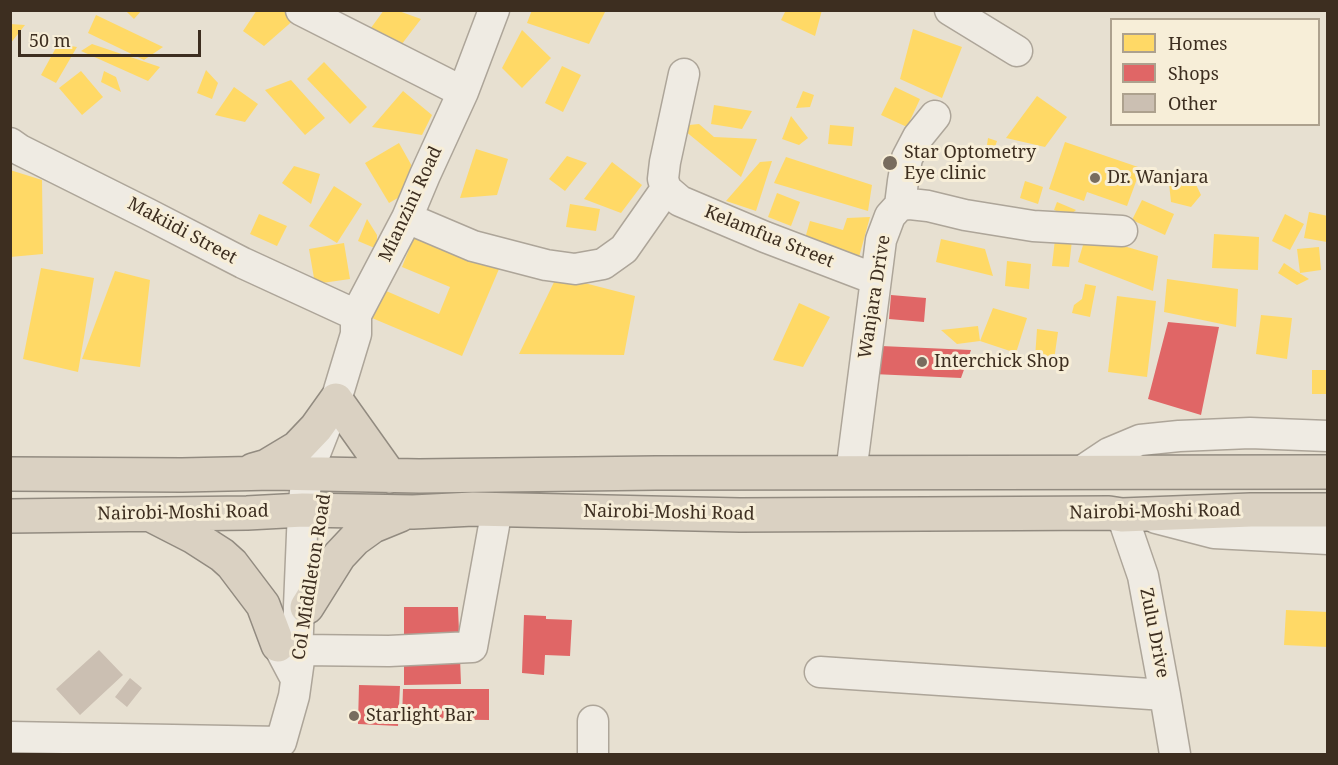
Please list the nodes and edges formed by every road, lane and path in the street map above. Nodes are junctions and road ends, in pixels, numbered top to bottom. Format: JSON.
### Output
{"nodes":[{"id":1,"x":301,"y":10,"type":"edge"},
{"id":2,"x":494,"y":10,"type":"edge"},
{"id":3,"x":950,"y":10,"type":"edge"},
{"id":4,"x":1017,"y":51,"type":"dead end"},
{"id":5,"x":684,"y":74,"type":"dead end"},
{"id":6,"x":463,"y":92,"type":"junction"},
{"id":7,"x":935,"y":116,"type":"dead end"},
{"id":8,"x":10,"y":143,"type":"edge"},
{"id":9,"x":666,"y":189,"type":"junction"},
{"id":10,"x":900,"y":205,"type":"junction"},
{"id":11,"x":407,"y":218,"type":"junction"},
{"id":12,"x":1122,"y":231,"type":"dead end"},
{"id":13,"x":875,"y":279,"type":"junction"},
{"id":14,"x":356,"y":315,"type":"junction"},
{"id":15,"x":336,"y":400,"type":"junction"},
{"id":16,"x":1328,"y":436,"type":"edge"},
{"id":17,"x":1328,"y":472,"type":"edge"},
{"id":18,"x":246,"y":473,"type":"junction"},
{"id":19,"x":851,"y":473,"type":"junction"},
{"id":20,"x":1079,"y":473,"type":"junction"},
{"id":21,"x":10,"y":474,"type":"edge"},
{"id":22,"x":318,"y":475,"type":"junction"},
{"id":23,"x":390,"y":476,"type":"junction"},
{"id":24,"x":497,"y":509,"type":"junction"},
{"id":25,"x":1328,"y":510,"type":"edge"},
{"id":26,"x":314,"y":511,"type":"junction"},
{"id":27,"x":413,"y":512,"type":"junction"},
{"id":28,"x":149,"y":514,"type":"junction"},
{"id":29,"x":1132,"y":515,"type":"junction"},
{"id":30,"x":10,"y":516,"type":"edge"},
{"id":31,"x":1328,"y":539,"type":"edge"},
{"id":32,"x":307,"y":607,"type":"junction"},
{"id":33,"x":289,"y":647,"type":"junction"},
{"id":34,"x":820,"y":672,"type":"dead end"},
{"id":35,"x":296,"y":679,"type":"junction"},
{"id":36,"x":1165,"y":695,"type":"junction"},
{"id":37,"x":593,"y":722,"type":"dead end"},
{"id":38,"x":10,"y":737,"type":"edge"},
{"id":39,"x":281,"y":748,"type":"edge"},
{"id":40,"x":593,"y":754,"type":"edge"},
{"id":41,"x":1175,"y":754,"type":"edge"}],
"edges":[{"from":1,"to":6,"type":"street"},
{"from":2,"to":6,"type":"street","name":"Mianzini Road"},
{"from":3,"to":4,"type":"street"},
{"from":5,"to":9,"type":"street"},
{"from":6,"to":11,"type":"street","name":"Mianzini Road"},
{"from":7,"to":10,"type":"street"},
{"from":8,"to":14,"type":"street","name":"Makiidi Street"},
{"from":9,"to":11,"type":"street"},
{"from":9,"to":13,"type":"street","name":"Kelamfua Street"},
{"from":10,"to":12,"type":"street"},
{"from":10,"to":13,"type":"street","name":"Wanjara Drive"},
{"from":11,"to":14,"type":"street","name":"Mianzini Road"},
{"from":13,"to":19,"type":"street","name":"Wanjara Drive"},
{"from":14,"to":15,"type":"street","name":"Mianzini Road"},
{"from":15,"to":18,"type":"highway"},
{"from":15,"to":22,"type":"street","name":"Col Middleton Road"},
{"from":15,"to":23,"type":"highway"},
{"from":16,"to":20,"type":"street"},
{"from":17,"to":20,"type":"highway","name":"Nairobi-Moshi Road"},
{"from":18,"to":21,"type":"highway","name":"Nairobi-Moshi Road"},
{"from":18,"to":22,"type":"highway","name":"Nairobi-Moshi Road"},
{"from":19,"to":20,"type":"highway","name":"Nairobi-Moshi Road"},
{"from":19,"to":23,"type":"highway","name":"Nairobi-Moshi Road"},
{"from":22,"to":23,"type":"highway","name":"Nairobi-Moshi Road"},
{"from":22,"to":26,"type":"street","name":"Col Middleton Road"},
{"from":24,"to":27,"type":"highway","name":"Nairobi-Moshi Road"},
{"from":24,"to":29,"type":"highway","name":"Nairobi-Moshi Road"},
{"from":24,"to":33,"type":"street"},
{"from":25,"to":29,"type":"highway","name":"Nairobi-Moshi Road"},
{"from":26,"to":27,"type":"highway","name":"Nairobi-Moshi Road"},
{"from":26,"to":28,"type":"highway","name":"Nairobi-Moshi Road"},
{"from":26,"to":32,"type":"street","name":"Col Middleton Road"},
{"from":26,"to":35,"type":"street","name":"Col Middleton Road"},
{"from":27,"to":32,"type":"highway"},
{"from":28,"to":30,"type":"highway","name":"Nairobi-Moshi Road"},
{"from":28,"to":33,"type":"highway"},
{"from":29,"to":31,"type":"street"},
{"from":29,"to":36,"type":"street","name":"Zulu Drive"},
{"from":32,"to":33,"type":"street","name":"Col Middleton Road"},
{"from":33,"to":35,"type":"street","name":"Col Middleton Road"},
{"from":33,"to":39,"type":"street","name":"Col Middleton Road"},
{"from":34,"to":36,"type":"street"},
{"from":35,"to":39,"type":"street","name":"Col Middleton Road"},
{"from":36,"to":41,"type":"street","name":"Zulu Drive"},
{"from":37,"to":40,"type":"street"},
{"from":38,"to":39,"type":"street"}]}
